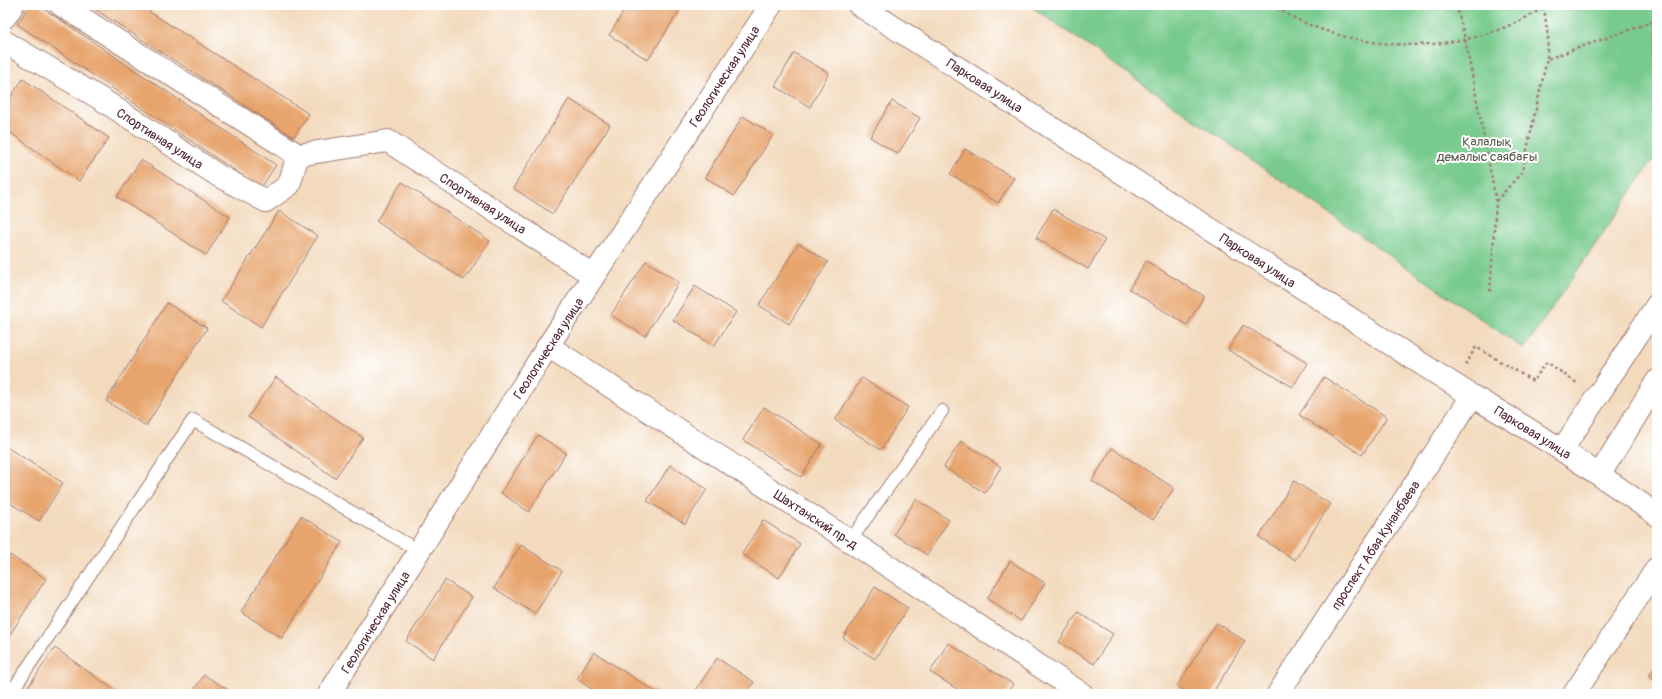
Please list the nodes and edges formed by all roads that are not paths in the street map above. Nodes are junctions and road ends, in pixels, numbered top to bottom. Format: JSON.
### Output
{"nodes":[{"id":1,"x":13,"y":5,"type":"edge"},
{"id":2,"x":61,"y":5,"type":"edge"},
{"id":3,"x":771,"y":5,"type":"edge"},
{"id":4,"x":859,"y":5,"type":"edge"},
{"id":5,"x":5,"y":17,"type":"edge"},
{"id":6,"x":5,"y":42,"type":"edge"},
{"id":7,"x":298,"y":155,"type":"junction"},
{"id":8,"x":594,"y":276,"type":"junction"},
{"id":9,"x":1657,"y":305,"type":"edge"},
{"id":10,"x":548,"y":346,"type":"junction"},
{"id":11,"x":1657,"y":381,"type":"edge"},
{"id":12,"x":1472,"y":396,"type":"junction"},
{"id":13,"x":942,"y":411,"type":"dead end"},
{"id":14,"x":1562,"y":450,"type":"junction"},
{"id":15,"x":1600,"y":474,"type":"junction"},
{"id":16,"x":1657,"y":515,"type":"edge"},
{"id":17,"x":850,"y":541,"type":"junction"},
{"id":18,"x":419,"y":551,"type":"junction"},
{"id":19,"x":1657,"y":568,"type":"edge"},
{"id":20,"x":10,"y":694,"type":"edge"},
{"id":21,"x":329,"y":694,"type":"edge"},
{"id":22,"x":1082,"y":694,"type":"edge"},
{"id":23,"x":1278,"y":694,"type":"edge"},
{"id":24,"x":1574,"y":694,"type":"edge"}],
"edges":[{"from":1,"to":5,"type":"street"},
{"from":2,"to":7,"type":"street"},
{"from":3,"to":8,"type":"street","name":"Геологическая улица"},
{"from":4,"to":12,"type":"street","name":"Парковая улица"},
{"from":6,"to":7,"type":"street","name":"Спортивная улица"},
{"from":7,"to":8,"type":"street","name":"Спортивная улица"},
{"from":8,"to":10,"type":"street","name":"Геологическая улица"},
{"from":9,"to":14,"type":"street"},
{"from":10,"to":17,"type":"street","name":"Шахтанский пр-д"},
{"from":10,"to":18,"type":"street","name":"Геологическая улица"},
{"from":11,"to":15,"type":"street"},
{"from":12,"to":14,"type":"street","name":"Парковая улица"},
{"from":12,"to":23,"type":"street","name":"проспект Абая Кунанбаева"},
{"from":13,"to":17,"type":"lane"},
{"from":14,"to":15,"type":"street","name":"Парковая улица"},
{"from":15,"to":16,"type":"street","name":"Парковая улица"},
{"from":17,"to":22,"type":"street","name":"Шахтанский пр-д"},
{"from":18,"to":20,"type":"lane"},
{"from":18,"to":21,"type":"street","name":"Геологическая улица"},
{"from":19,"to":24,"type":"street"}]}
